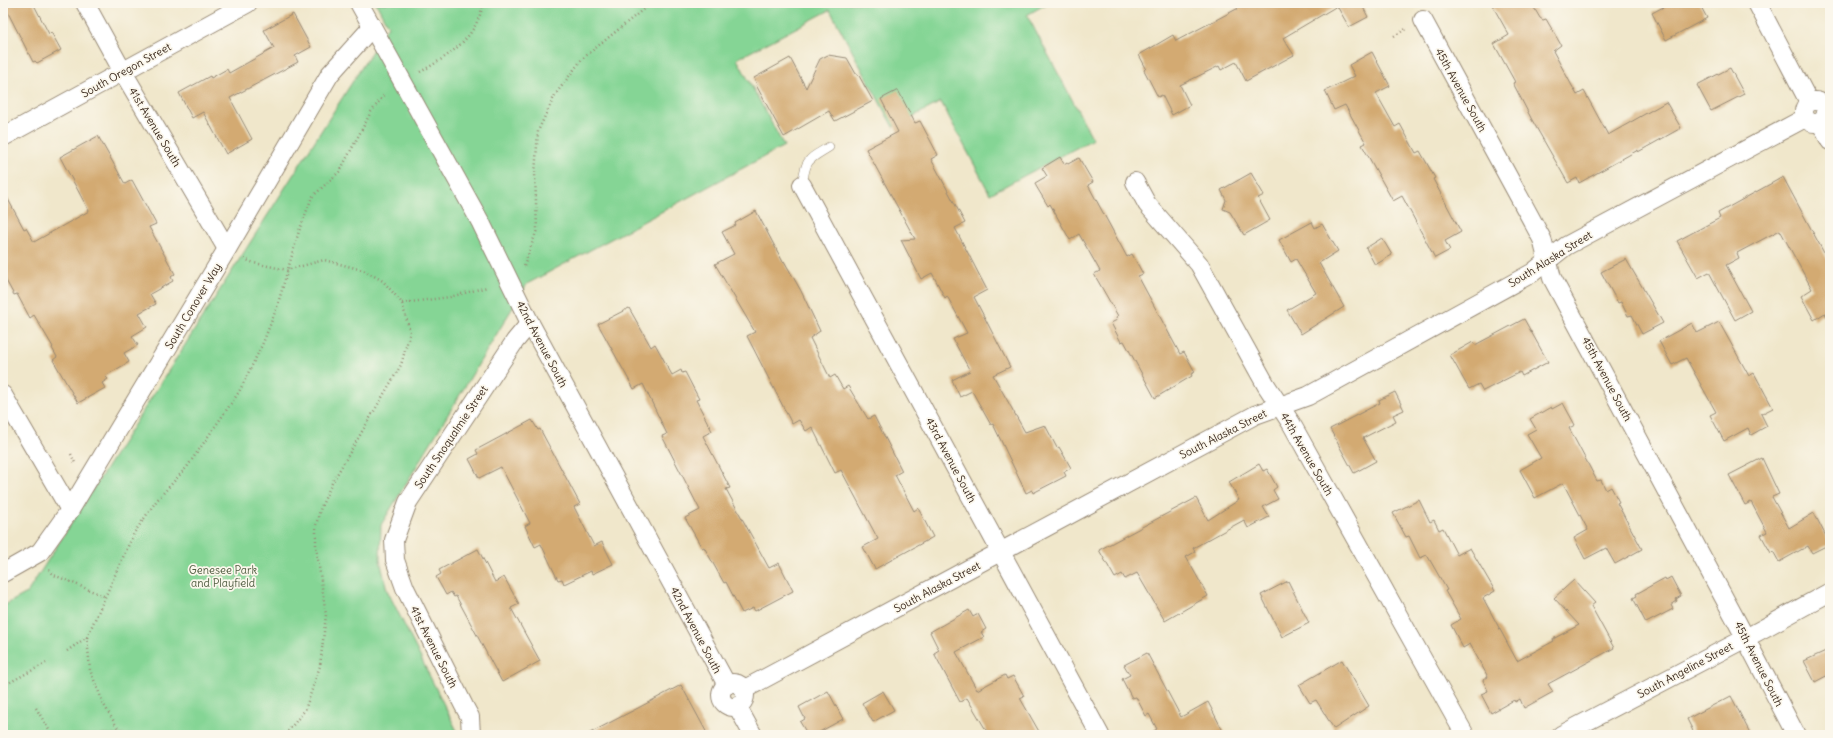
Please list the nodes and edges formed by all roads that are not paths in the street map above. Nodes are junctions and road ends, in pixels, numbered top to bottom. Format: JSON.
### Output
{"nodes":[{"id":1,"x":85,"y":3,"type":"edge"},
{"id":2,"x":248,"y":3,"type":"edge"},
{"id":3,"x":359,"y":3,"type":"edge"},
{"id":4,"x":1757,"y":3,"type":"edge"},
{"id":5,"x":1423,"y":20,"type":"dead end"},
{"id":6,"x":372,"y":28,"type":"junction"},
{"id":7,"x":122,"y":72,"type":"junction"},
{"id":8,"x":1818,"y":110,"type":"edge"},
{"id":9,"x":3,"y":137,"type":"edge"},
{"id":10,"x":1830,"y":141,"type":"edge"},
{"id":11,"x":829,"y":147,"type":"dead end"},
{"id":12,"x":1135,"y":182,"type":"dead end"},
{"id":13,"x":802,"y":184,"type":"joint"},
{"id":14,"x":234,"y":253,"type":"junction"},
{"id":15,"x":1548,"y":261,"type":"junction"},
{"id":16,"x":530,"y":323,"type":"junction"},
{"id":17,"x":3,"y":395,"type":"edge"},
{"id":18,"x":1280,"y":406,"type":"junction"},
{"id":19,"x":70,"y":510,"type":"junction"},
{"id":20,"x":1002,"y":552,"type":"junction"},
{"id":21,"x":395,"y":560,"type":"joint"},
{"id":22,"x":3,"y":573,"type":"edge"},
{"id":23,"x":1830,"y":592,"type":"edge"},
{"id":24,"x":1746,"y":638,"type":"junction"},
{"id":25,"x":736,"y":694,"type":"junction"},
{"id":26,"x":471,"y":735,"type":"edge"},
{"id":27,"x":753,"y":735,"type":"edge"},
{"id":28,"x":1100,"y":735,"type":"edge"},
{"id":29,"x":1465,"y":735,"type":"edge"},
{"id":30,"x":1561,"y":735,"type":"edge"},
{"id":31,"x":1796,"y":735,"type":"edge"}],
"edges":[{"from":1,"to":7,"type":"street","name":"41st Avenue South"},
{"from":2,"to":7,"type":"street","name":"South Oregon Street"},
{"from":3,"to":6,"type":"street","name":"42nd Avenue South"},
{"from":4,"to":8,"type":"street"},
{"from":5,"to":15,"type":"street","name":"45th Avenue South"},
{"from":6,"to":14,"type":"street","name":"South Conover Way"},
{"from":6,"to":16,"type":"street","name":"42nd Avenue South"},
{"from":7,"to":9,"type":"street","name":"South Oregon Street"},
{"from":7,"to":14,"type":"street","name":"41st Avenue South"},
{"from":8,"to":10,"type":"street"},
{"from":8,"to":15,"type":"street","name":"South Alaska Street"},
{"from":11,"to":13,"type":"lane"},
{"from":12,"to":18,"type":"street","name":"44th Avenue South"},
{"from":13,"to":20,"type":"street","name":"43rd Avenue South"},
{"from":14,"to":19,"type":"street","name":"South Conover Way"},
{"from":15,"to":18,"type":"street","name":"South Alaska Street"},
{"from":15,"to":24,"type":"street","name":"45th Avenue South"},
{"from":16,"to":21,"type":"street","name":"South Snoqualmie Street"},
{"from":16,"to":25,"type":"street","name":"42nd Avenue South"},
{"from":17,"to":19,"type":"street"},
{"from":18,"to":20,"type":"street","name":"South Alaska Street"},
{"from":18,"to":29,"type":"street","name":"44th Avenue South"},
{"from":19,"to":22,"type":"street","name":"South Conover Way"},
{"from":20,"to":25,"type":"street","name":"South Alaska Street"},
{"from":20,"to":28,"type":"street","name":"43rd Avenue South"},
{"from":21,"to":26,"type":"street","name":"41st Avenue South"},
{"from":23,"to":24,"type":"street","name":"South Angeline Street"},
{"from":24,"to":30,"type":"street","name":"South Angeline Street"},
{"from":24,"to":31,"type":"street","name":"45th Avenue South"},
{"from":25,"to":27,"type":"street","name":"42nd Avenue South"}]}
